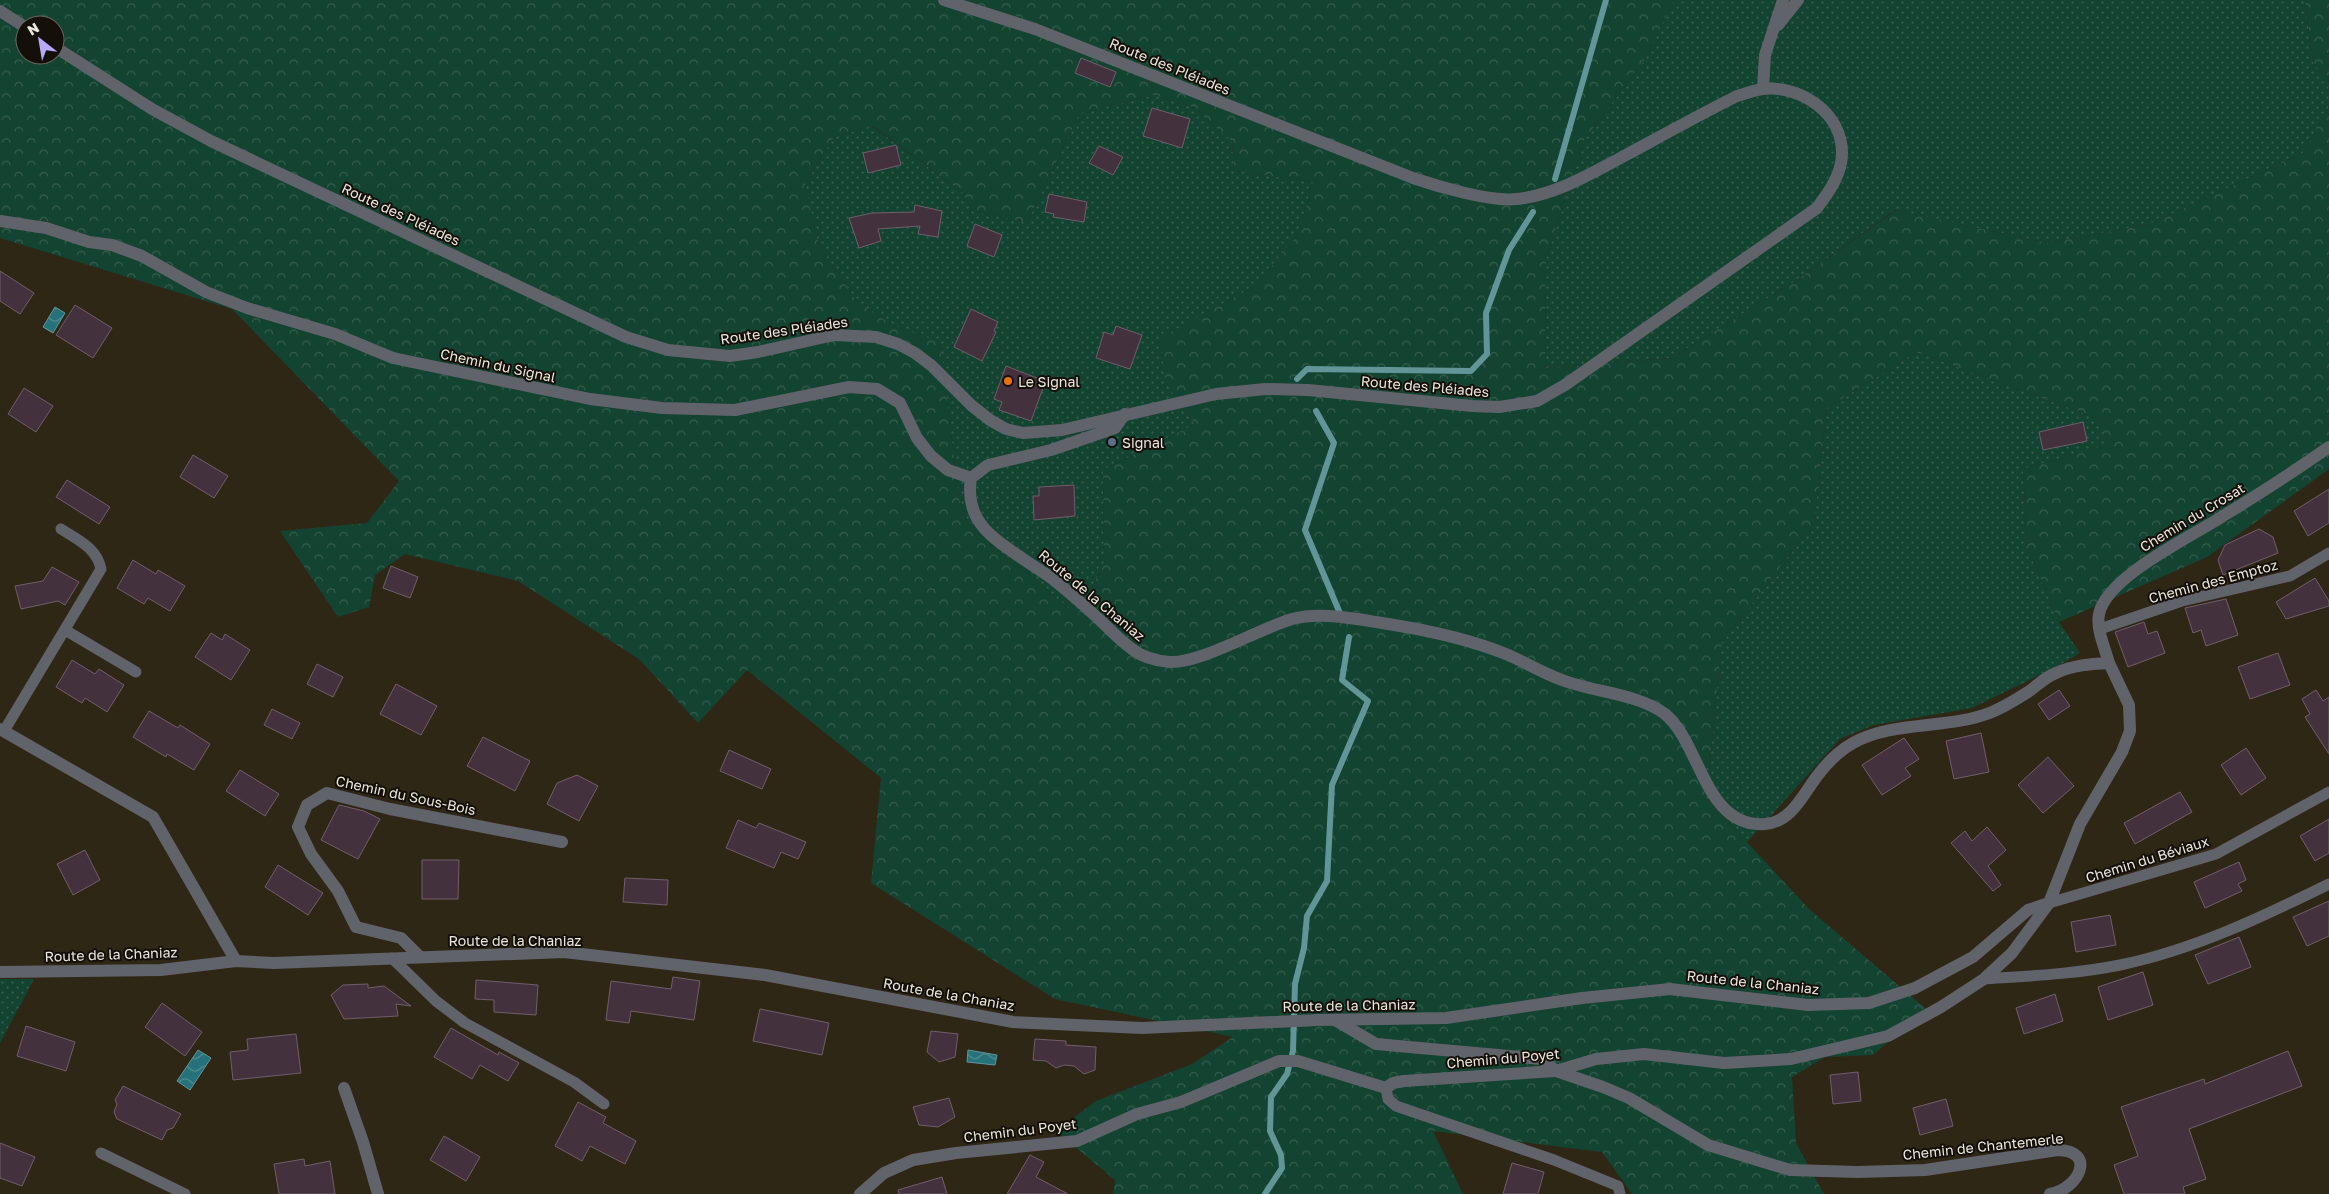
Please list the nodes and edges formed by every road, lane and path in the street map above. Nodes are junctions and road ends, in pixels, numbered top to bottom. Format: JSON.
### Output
{"nodes":[{"id":1,"x":944,"y":0,"type":"edge"},
{"id":2,"x":1783,"y":0,"type":"edge"},
{"id":3,"x":1798,"y":0,"type":"edge"},
{"id":4,"x":0,"y":11,"type":"edge"},
{"id":5,"x":15,"y":21,"type":"edge"},
{"id":6,"x":1772,"y":32,"type":"junction"},
{"id":7,"x":65,"y":53,"type":"edge"},
{"id":8,"x":1763,"y":89,"type":"junction"},
{"id":9,"x":0,"y":220,"type":"edge"},
{"id":10,"x":1126,"y":414,"type":"junction"},
{"id":11,"x":2329,"y":447,"type":"edge"},
{"id":12,"x":971,"y":478,"type":"junction"},
{"id":13,"x":61,"y":529,"type":"dead end"},
{"id":14,"x":2329,"y":553,"type":"edge"},
{"id":15,"x":2100,"y":629,"type":"junction"},
{"id":16,"x":65,"y":630,"type":"junction"},
{"id":17,"x":2109,"y":663,"type":"junction"},
{"id":18,"x":136,"y":672,"type":"dead end"},
{"id":19,"x":2,"y":730,"type":"edge"},
{"id":20,"x":2329,"y":792,"type":"edge"},
{"id":21,"x":562,"y":842,"type":"dead end"},
{"id":22,"x":2329,"y":884,"type":"edge"},
{"id":23,"x":2049,"y":903,"type":"junction"},
{"id":24,"x":419,"y":956,"type":"junction"},
{"id":25,"x":392,"y":958,"type":"junction"},
{"id":26,"x":236,"y":961,"type":"junction"},
{"id":27,"x":0,"y":972,"type":"edge"},
{"id":28,"x":1984,"y":979,"type":"junction"},
{"id":29,"x":1335,"y":1020,"type":"junction"},
{"id":30,"x":1556,"y":1071,"type":"junction"},
{"id":31,"x":344,"y":1088,"type":"dead end"},
{"id":32,"x":1386,"y":1088,"type":"junction"},
{"id":33,"x":604,"y":1104,"type":"dead end"},
{"id":34,"x":101,"y":1153,"type":"dead end"},
{"id":35,"x":185,"y":1194,"type":"edge"},
{"id":36,"x":378,"y":1194,"type":"edge"},
{"id":37,"x":860,"y":1194,"type":"edge"},
{"id":38,"x":1620,"y":1194,"type":"edge"},
{"id":39,"x":2050,"y":1194,"type":"edge"}],
"edges":[{"from":1,"to":8,"type":"street","name":"Route des Pléiades"},
{"from":2,"to":6,"type":"street"},
{"from":3,"to":6,"type":"street"},
{"from":4,"to":5,"type":"street"},
{"from":6,"to":8,"type":"street"},
{"from":7,"to":10,"type":"street","name":"Route des Pléiades"},
{"from":8,"to":10,"type":"street","name":"Route des Pléiades"},
{"from":9,"to":12,"type":"street","name":"Chemin du Signal"},
{"from":10,"to":12,"type":"street"},
{"from":11,"to":15,"type":"street","name":"Chemin du Crosat"},
{"from":12,"to":17,"type":"street","name":"Route de la Chaniaz"},
{"from":13,"to":16,"type":"lane"},
{"from":14,"to":15,"type":"lane","name":"Chemin des Emptoz"},
{"from":15,"to":17,"type":"street","name":"Chemin du Crosat"},
{"from":16,"to":18,"type":"lane"},
{"from":16,"to":19,"type":"lane"},
{"from":17,"to":23,"type":"street"},
{"from":19,"to":26,"type":"street"},
{"from":20,"to":23,"type":"lane","name":"Chemin du Béviaux"},
{"from":21,"to":24,"type":"street","name":"Chemin du Sous-Bois"},
{"from":22,"to":28,"type":"lane"},
{"from":23,"to":28,"type":"street","name":"Chemin du Poyet"},
{"from":23,"to":29,"type":"street","name":"Route de la Chaniaz"},
{"from":24,"to":25,"type":"street","name":"Route de la Chaniaz"},
{"from":24,"to":29,"type":"street","name":"Route de la Chaniaz"},
{"from":25,"to":26,"type":"street","name":"Route de la Chaniaz"},
{"from":25,"to":33,"type":"lane"},
{"from":26,"to":27,"type":"street","name":"Route de la Chaniaz"},
{"from":28,"to":30,"type":"street","name":"Chemin du Poyet"},
{"from":29,"to":30,"type":"street"},
{"from":30,"to":32,"type":"street","name":"Chemin du Poyet"},
{"from":30,"to":39,"type":"street","name":"Chemin de Chantemerle"},
{"from":31,"to":36,"type":"street"},
{"from":32,"to":37,"type":"street","name":"Chemin du Poyet"},
{"from":32,"to":38,"type":"lane"},
{"from":34,"to":35,"type":"lane"}]}
